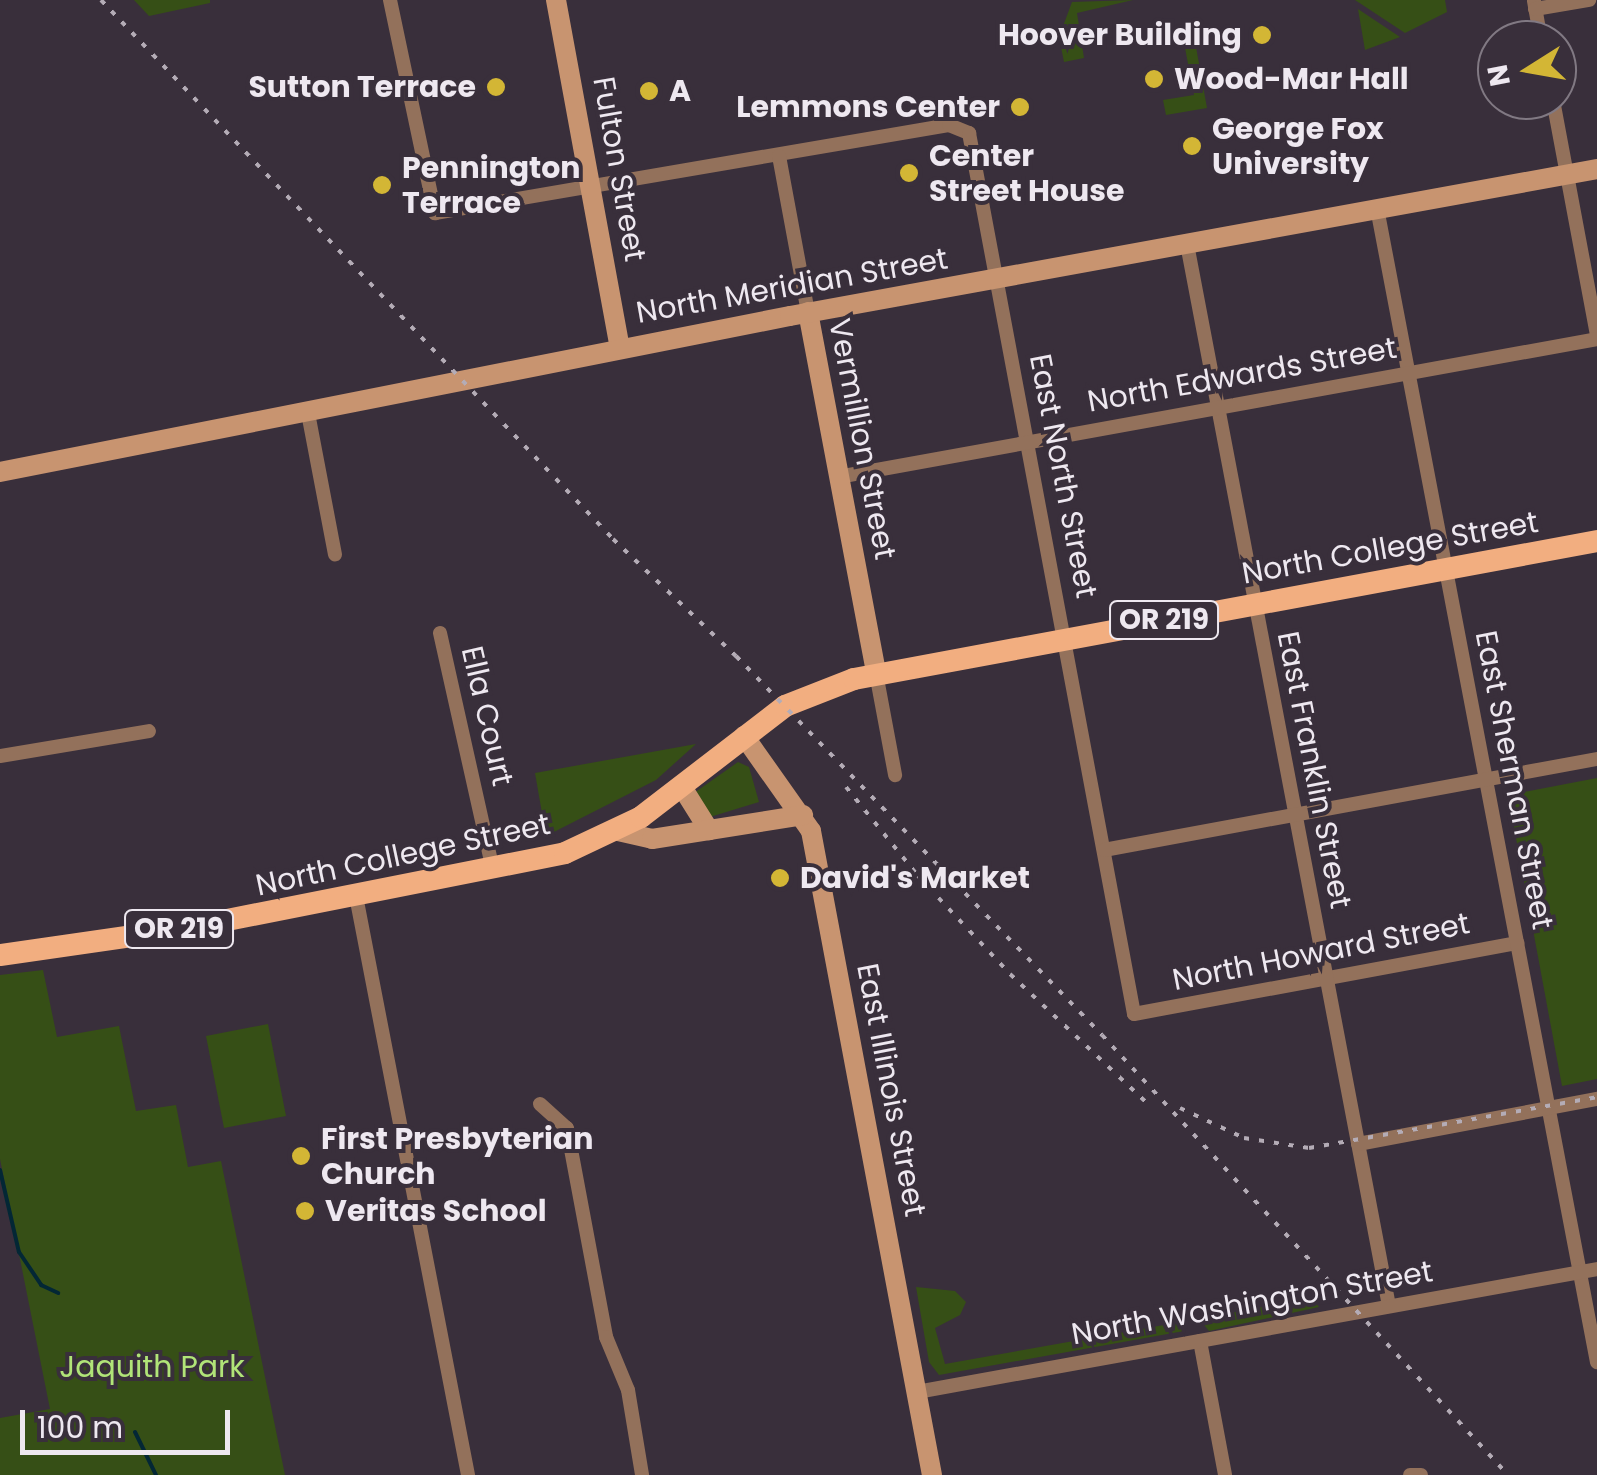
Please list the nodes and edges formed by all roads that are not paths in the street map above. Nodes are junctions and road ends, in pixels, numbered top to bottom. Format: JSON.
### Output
{"nodes":[{"id":1,"x":390,"y":0,"type":"edge"},
{"id":2,"x":556,"y":0,"type":"edge"},
{"id":3,"x":1589,"y":0,"type":"edge"},
{"id":4,"x":1534,"y":5,"type":"edge"},
{"id":5,"x":1556,"y":120,"type":"edge"},
{"id":6,"x":778,"y":156,"type":"junction"},
{"id":7,"x":1597,"y":169,"type":"edge"},
{"id":8,"x":1567,"y":174,"type":"junction"},
{"id":9,"x":592,"y":190,"type":"junction"},
{"id":10,"x":1378,"y":208,"type":"junction"},
{"id":11,"x":1186,"y":244,"type":"junction"},
{"id":12,"x":998,"y":278,"type":"junction"},
{"id":13,"x":808,"y":312,"type":"junction"},
{"id":14,"x":1597,"y":337,"type":"edge"},
{"id":15,"x":620,"y":348,"type":"junction"},
{"id":16,"x":1409,"y":373,"type":"junction"},
{"id":17,"x":1218,"y":408,"type":"junction"},
{"id":18,"x":308,"y":413,"type":"junction"},
{"id":19,"x":1029,"y":442,"type":"junction"},
{"id":20,"x":0,"y":472,"type":"edge"},
{"id":21,"x":838,"y":477,"type":"junction"},
{"id":22,"x":1597,"y":541,"type":"edge"},
{"id":23,"x":335,"y":554,"type":"dead end"},
{"id":24,"x":1446,"y":570,"type":"junction"},
{"id":25,"x":1255,"y":603,"type":"junction"},
{"id":26,"x":440,"y":633,"type":"dead end"},
{"id":27,"x":1066,"y":638,"type":"junction"},
{"id":28,"x":876,"y":674,"type":"junction"},
{"id":29,"x":149,"y":730,"type":"dead end"},
{"id":30,"x":744,"y":736,"type":"junction"},
{"id":31,"x":0,"y":756,"type":"edge"},
{"id":32,"x":1597,"y":758,"type":"edge"},
{"id":33,"x":895,"y":775,"type":"dead end"},
{"id":34,"x":1486,"y":779,"type":"junction"},
{"id":35,"x":682,"y":787,"type":"junction"},
{"id":36,"x":1295,"y":814,"type":"junction"},
{"id":37,"x":803,"y":815,"type":"junction"},
{"id":38,"x":709,"y":830,"type":"junction"},
{"id":39,"x":618,"y":831,"type":"junction"},
{"id":40,"x":1104,"y":850,"type":"junction"},
{"id":41,"x":493,"y":870,"type":"junction"},
{"id":42,"x":356,"y":896,"type":"junction"},
{"id":43,"x":1518,"y":943,"type":"junction"},
{"id":44,"x":0,"y":955,"type":"edge"},
{"id":45,"x":1326,"y":979,"type":"junction"},
{"id":46,"x":1134,"y":1014,"type":"joint"},
{"id":47,"x":1597,"y":1099,"type":"edge"},
{"id":48,"x":540,"y":1104,"type":"dead end"},
{"id":49,"x":1549,"y":1108,"type":"junction"},
{"id":50,"x":1358,"y":1144,"type":"junction"},
{"id":51,"x":1597,"y":1268,"type":"edge"},
{"id":52,"x":1580,"y":1272,"type":"junction"},
{"id":53,"x":1388,"y":1306,"type":"junction"},
{"id":54,"x":1200,"y":1341,"type":"junction"},
{"id":55,"x":1597,"y":1362,"type":"edge"},
{"id":56,"x":917,"y":1392,"type":"junction"},
{"id":57,"x":468,"y":1475,"type":"edge"},
{"id":58,"x":642,"y":1475,"type":"edge"},
{"id":59,"x":932,"y":1475,"type":"edge"},
{"id":60,"x":1225,"y":1475,"type":"edge"}],
"edges":[{"from":1,"to":9,"type":"street"},
{"from":2,"to":9,"type":"street","name":"Fulton Street"},
{"from":3,"to":4,"type":"street"},
{"from":5,"to":8,"type":"street"},
{"from":6,"to":9,"type":"street"},
{"from":6,"to":12,"type":"street","name":"East North Street"},
{"from":6,"to":13,"type":"street","name":"Vermillion Street"},
{"from":7,"to":8,"type":"street","name":"North Meridian Street"},
{"from":8,"to":10,"type":"street","name":"North Meridian Street"},
{"from":8,"to":14,"type":"street"},
{"from":9,"to":15,"type":"street","name":"Fulton Street"},
{"from":10,"to":11,"type":"street","name":"North Meridian Street"},
{"from":10,"to":16,"type":"street","name":"East Sherman Street"},
{"from":11,"to":12,"type":"street","name":"North Meridian Street"},
{"from":11,"to":17,"type":"street","name":"East Franklin Street"},
{"from":12,"to":13,"type":"street","name":"North Meridian Street"},
{"from":12,"to":19,"type":"street","name":"East North Street"},
{"from":13,"to":15,"type":"street","name":"North Meridian Street"},
{"from":13,"to":21,"type":"street","name":"Vermillion Street"},
{"from":14,"to":16,"type":"street","name":"North Edwards Street"},
{"from":15,"to":18,"type":"street","name":"North Meridian Street"},
{"from":16,"to":17,"type":"street","name":"North Edwards Street"},
{"from":16,"to":24,"type":"street","name":"East Sherman Street"},
{"from":17,"to":19,"type":"street","name":"North Edwards Street"},
{"from":17,"to":25,"type":"street","name":"East Franklin Street"},
{"from":18,"to":20,"type":"street","name":"North Meridian Street"},
{"from":18,"to":23,"type":"street"},
{"from":19,"to":21,"type":"street","name":"North Edwards Street"},
{"from":19,"to":27,"type":"street","name":"East North Street"},
{"from":21,"to":28,"type":"street","name":"Vermillion Street"},
{"from":22,"to":24,"type":"main road","name":"North College Street","number":"OR 219"},
{"from":24,"to":25,"type":"main road","name":"North College Street","number":"OR 219"},
{"from":24,"to":34,"type":"street","name":"East Sherman Street"},
{"from":25,"to":27,"type":"main road","name":"North College Street","number":"OR 219"},
{"from":25,"to":36,"type":"street","name":"East Franklin Street"},
{"from":26,"to":41,"type":"street","name":"Ella Court"},
{"from":27,"to":28,"type":"main road","name":"North College Street","number":"OR 219"},
{"from":27,"to":40,"type":"street","name":"East North Street"},
{"from":28,"to":30,"type":"main road","name":"North College Street","number":"OR 219"},
{"from":28,"to":33,"type":"street"},
{"from":29,"to":31,"type":"street"},
{"from":30,"to":35,"type":"main road","name":"North College Street","number":"OR 219"},
{"from":30,"to":37,"type":"street","name":"East Illinois Street"},
{"from":32,"to":34,"type":"street"},
{"from":34,"to":36,"type":"street"},
{"from":34,"to":43,"type":"street","name":"East Sherman Street"},
{"from":35,"to":38,"type":"street"},
{"from":35,"to":39,"type":"main road","name":"North College Street","number":"OR 219"},
{"from":36,"to":40,"type":"street"},
{"from":36,"to":45,"type":"street","name":"East Franklin Street"},
{"from":37,"to":38,"type":"street"},
{"from":37,"to":56,"type":"street","name":"East Illinois Street"},
{"from":38,"to":39,"type":"street"},
{"from":39,"to":41,"type":"main road","name":"North College Street","number":"OR 219"},
{"from":40,"to":46,"type":"street","name":"East North Street"},
{"from":41,"to":42,"type":"main road","name":"North College Street","number":"OR 219"},
{"from":42,"to":44,"type":"main road","name":"North College Street","number":"OR 219"},
{"from":42,"to":57,"type":"street"},
{"from":43,"to":45,"type":"street","name":"North Howard Street"},
{"from":43,"to":49,"type":"street","name":"East Sherman Street"},
{"from":45,"to":46,"type":"street","name":"North Howard Street"},
{"from":45,"to":50,"type":"street","name":"East Franklin Street"},
{"from":47,"to":49,"type":"street"},
{"from":48,"to":58,"type":"street"},
{"from":49,"to":50,"type":"street"},
{"from":49,"to":52,"type":"street","name":"East Sherman Street"},
{"from":50,"to":53,"type":"street","name":"East Franklin Street"},
{"from":51,"to":52,"type":"street","name":"North Washington Street"},
{"from":52,"to":53,"type":"street","name":"North Washington Street"},
{"from":52,"to":55,"type":"street","name":"East Sherman Street"},
{"from":53,"to":54,"type":"street","name":"North Washington Street"},
{"from":54,"to":56,"type":"street","name":"North Washington Street"},
{"from":54,"to":60,"type":"street"},
{"from":56,"to":59,"type":"street","name":"East Illinois Street"}]}
